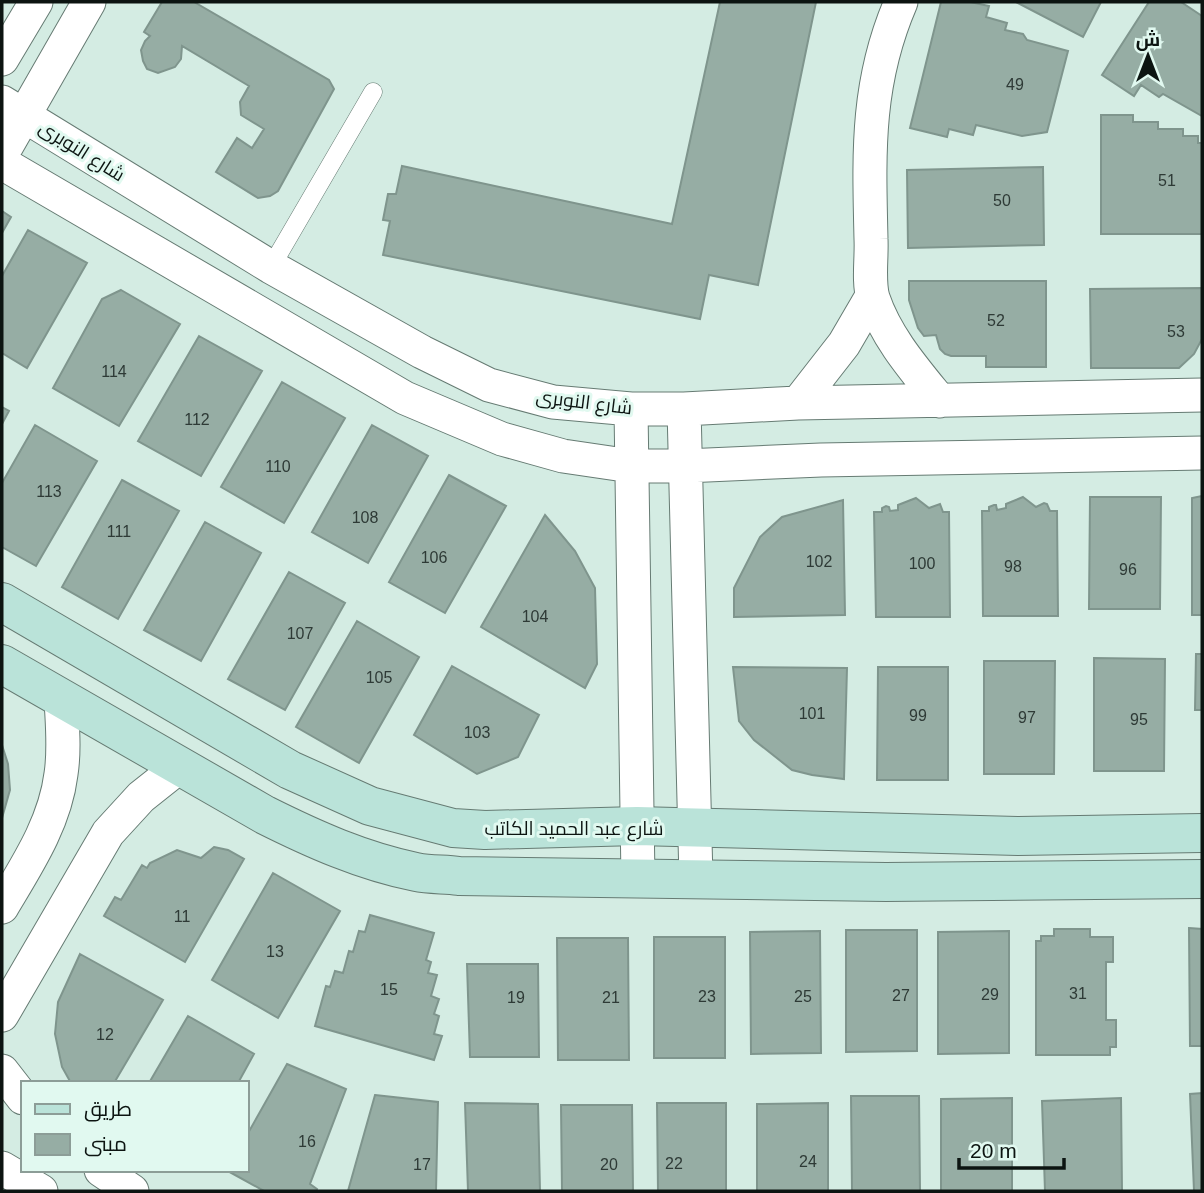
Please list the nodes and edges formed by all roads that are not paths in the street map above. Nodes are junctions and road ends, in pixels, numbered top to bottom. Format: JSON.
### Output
{"nodes":[{"id":1,"x":36,"y":2,"type":"edge"},
{"id":2,"x":89,"y":2,"type":"edge"},
{"id":3,"x":901,"y":2,"type":"edge"},
{"id":4,"x":2,"y":59,"type":"edge"},
{"id":5,"x":373,"y":92,"type":"dead end"},
{"id":6,"x":13,"y":108,"type":"edge"},
{"id":7,"x":2,"y":155,"type":"edge"},
{"id":8,"x":2,"y":163,"type":"edge"},
{"id":9,"x":271,"y":267,"type":"junction"},
{"id":10,"x":872,"y":296,"type":"junction"},
{"id":11,"x":1202,"y":395,"type":"edge"},
{"id":12,"x":940,"y":401,"type":"junction"},
{"id":13,"x":798,"y":403,"type":"junction"},
{"id":14,"x":631,"y":409,"type":"junction"},
{"id":15,"x":684,"y":409,"type":"junction"},
{"id":16,"x":1202,"y":453,"type":"edge"},
{"id":17,"x":631,"y":466,"type":"junction"},
{"id":18,"x":685,"y":466,"type":"junction"},
{"id":19,"x":2,"y":602,"type":"edge"},
{"id":20,"x":2,"y":664,"type":"edge"},
{"id":21,"x":61,"y":698,"type":"junction"},
{"id":22,"x":180,"y":766,"type":"junction"},
{"id":23,"x":637,"y":827,"type":"junction"},
{"id":24,"x":694,"y":828,"type":"junction"},
{"id":25,"x":1202,"y":833,"type":"edge"},
{"id":26,"x":638,"y":878,"type":"junction"},
{"id":27,"x":695,"y":878,"type":"junction"},
{"id":28,"x":1202,"y":880,"type":"edge"},
{"id":29,"x":2,"y":907,"type":"edge"},
{"id":30,"x":2,"y":1015,"type":"edge"},
{"id":31,"x":2,"y":1071,"type":"edge"},
{"id":32,"x":21,"y":1095,"type":"edge"},
{"id":33,"x":2,"y":1168,"type":"edge"},
{"id":34,"x":104,"y":1172,"type":"edge"},
{"id":35,"x":41,"y":1191,"type":"edge"},
{"id":36,"x":132,"y":1191,"type":"edge"}],
"edges":[{"from":1,"to":4,"type":"street"},
{"from":2,"to":6,"type":"street"},
{"from":3,"to":10,"type":"street"},
{"from":5,"to":9,"type":"lane"},
{"from":6,"to":7,"type":"street"},
{"from":6,"to":9,"type":"street","name":"شارع النوبرى"},
{"from":8,"to":17,"type":"street"},
{"from":9,"to":14,"type":"street","name":"شارع النوبرى"},
{"from":10,"to":12,"type":"street"},
{"from":10,"to":13,"type":"street"},
{"from":11,"to":12,"type":"street","name":"شارع النوبرى"},
{"from":12,"to":13,"type":"street","name":"شارع النوبرى"},
{"from":13,"to":15,"type":"street","name":"شارع النوبرى"},
{"from":14,"to":15,"type":"street","name":"شارع النوبرى"},
{"from":14,"to":17,"type":"street"},
{"from":15,"to":18,"type":"street"},
{"from":16,"to":18,"type":"street"},
{"from":17,"to":18,"type":"street"},
{"from":17,"to":23,"type":"street"},
{"from":18,"to":24,"type":"street"},
{"from":19,"to":23,"type":"street","name":"شارع عبد الحميد الكاتب"},
{"from":20,"to":21,"type":"street"},
{"from":21,"to":22,"type":"street"},
{"from":21,"to":29,"type":"street"},
{"from":22,"to":26,"type":"street"},
{"from":22,"to":30,"type":"street"},
{"from":23,"to":24,"type":"street","name":"شارع عبد الحميد الكاتب"},
{"from":23,"to":26,"type":"street"},
{"from":24,"to":25,"type":"street","name":"شارع عبد الحميد الكاتب"},
{"from":24,"to":27,"type":"street"},
{"from":26,"to":27,"type":"street"},
{"from":27,"to":28,"type":"street"},
{"from":31,"to":32,"type":"street"},
{"from":33,"to":35,"type":"street"},
{"from":34,"to":36,"type":"street"}]}
